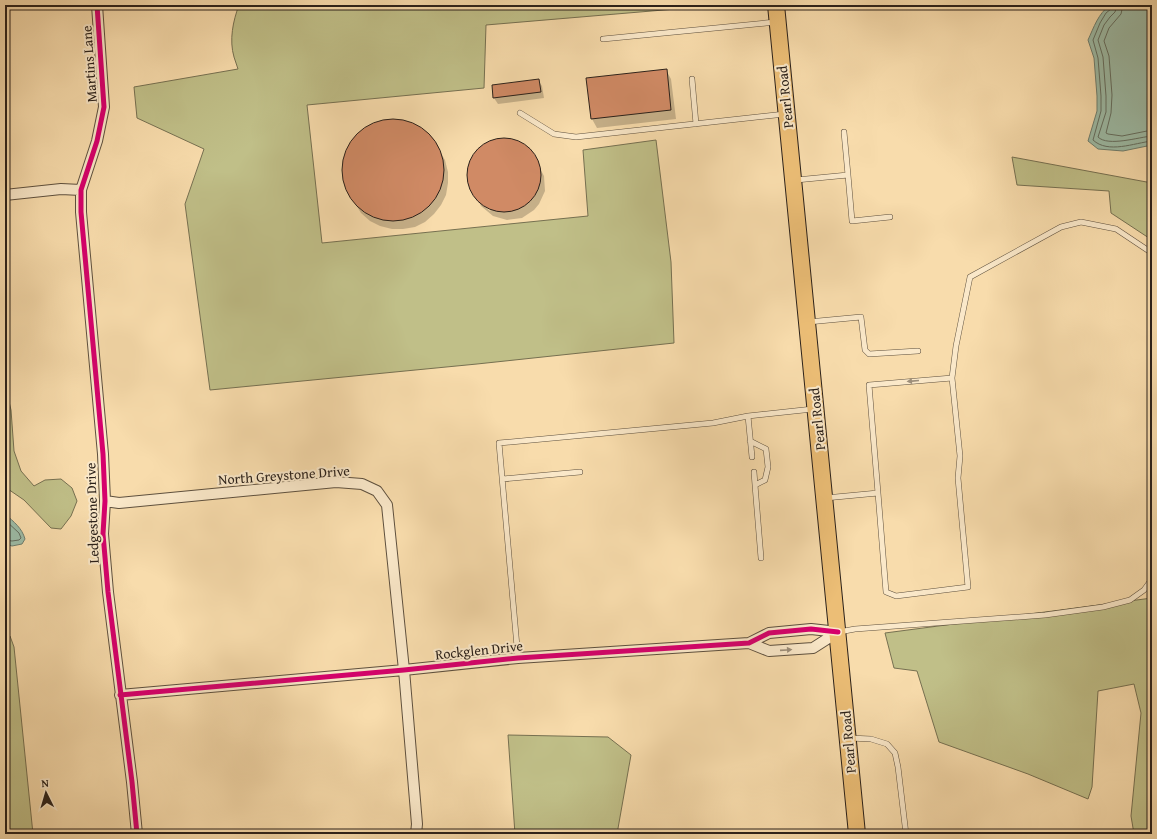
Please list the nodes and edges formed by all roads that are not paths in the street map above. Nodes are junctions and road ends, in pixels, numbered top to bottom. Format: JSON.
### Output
{"nodes":[{"id":1,"x":97,"y":5,"type":"edge"},
{"id":2,"x":776,"y":5,"type":"edge"},
{"id":3,"x":777,"y":22,"type":"junction"},
{"id":4,"x":603,"y":39,"type":"dead end"},
{"id":5,"x":692,"y":79,"type":"dead end"},
{"id":6,"x":520,"y":113,"type":"dead end"},
{"id":7,"x":786,"y":114,"type":"junction"},
{"id":8,"x":696,"y":124,"type":"junction"},
{"id":9,"x":844,"y":132,"type":"dead end"},
{"id":10,"x":848,"y":175,"type":"junction"},
{"id":11,"x":793,"y":180,"type":"junction"},
{"id":12,"x":81,"y":190,"type":"junction"},
{"id":13,"x":5,"y":195,"type":"edge"},
{"id":14,"x":890,"y":217,"type":"dead end"},
{"id":15,"x":1152,"y":253,"type":"edge"},
{"id":16,"x":807,"y":322,"type":"junction"},
{"id":17,"x":918,"y":351,"type":"dead end"},
{"id":18,"x":952,"y":378,"type":"junction"},
{"id":19,"x":816,"y":408,"type":"junction"},
{"id":20,"x":748,"y":416,"type":"junction"},
{"id":21,"x":750,"y":441,"type":"junction"},
{"id":22,"x":752,"y":457,"type":"dead end"},
{"id":23,"x":580,"y":472,"type":"dead end"},
{"id":24,"x":754,"y":472,"type":"dead end"},
{"id":25,"x":503,"y":479,"type":"junction"},
{"id":26,"x":755,"y":485,"type":"junction"},
{"id":27,"x":878,"y":493,"type":"junction"},
{"id":28,"x":824,"y":498,"type":"junction"},
{"id":29,"x":104,"y":501,"type":"junction"},
{"id":30,"x":761,"y":558,"type":"dead end"},
{"id":31,"x":1152,"y":579,"type":"edge"},
{"id":32,"x":838,"y":632,"type":"junction"},
{"id":33,"x":749,"y":643,"type":"junction"},
{"id":34,"x":518,"y":658,"type":"junction"},
{"id":35,"x":404,"y":670,"type":"junction"},
{"id":36,"x":120,"y":695,"type":"junction"},
{"id":37,"x":848,"y":738,"type":"junction"},
{"id":38,"x":137,"y":834,"type":"edge"},
{"id":39,"x":416,"y":834,"type":"edge"},
{"id":40,"x":857,"y":834,"type":"edge"},
{"id":41,"x":906,"y":834,"type":"edge"}],
"edges":[{"from":1,"to":12,"type":"street","name":"Martins Lane"},
{"from":2,"to":3,"type":"main road","name":"Pearl Road"},
{"from":3,"to":4,"type":"lane"},
{"from":3,"to":7,"type":"main road","name":"Pearl Road"},
{"from":5,"to":8,"type":"lane"},
{"from":6,"to":8,"type":"lane"},
{"from":7,"to":8,"type":"lane"},
{"from":7,"to":11,"type":"main road","name":"Pearl Road"},
{"from":9,"to":10,"type":"lane"},
{"from":10,"to":11,"type":"lane"},
{"from":10,"to":14,"type":"lane"},
{"from":11,"to":16,"type":"main road","name":"Pearl Road"},
{"from":12,"to":13,"type":"street"},
{"from":12,"to":29,"type":"street","name":"Ledgestone Drive"},
{"from":15,"to":18,"type":"lane"},
{"from":16,"to":17,"type":"lane"},
{"from":16,"to":19,"type":"main road","name":"Pearl Road"},
{"from":18,"to":27,"type":"lane","one_way":true},
{"from":18,"to":27,"type":"lane"},
{"from":19,"to":20,"type":"lane"},
{"from":19,"to":28,"type":"main road","name":"Pearl Road"},
{"from":20,"to":21,"type":"lane"},
{"from":20,"to":25,"type":"lane"},
{"from":21,"to":22,"type":"lane"},
{"from":21,"to":26,"type":"lane"},
{"from":23,"to":25,"type":"lane"},
{"from":24,"to":26,"type":"lane"},
{"from":25,"to":34,"type":"lane"},
{"from":26,"to":30,"type":"lane"},
{"from":27,"to":28,"type":"lane"},
{"from":28,"to":32,"type":"main road","name":"Pearl Road"},
{"from":29,"to":35,"type":"street","name":"North Greystone Drive"},
{"from":29,"to":36,"type":"street","name":"Ledgestone Drive"},
{"from":31,"to":32,"type":"lane"},
{"from":32,"to":33,"type":"street","name":"Rockglen Drive"},
{"from":33,"to":32,"type":"street","name":"Rockglen Drive","one_way":true},
{"from":32,"to":37,"type":"main road","name":"Pearl Road"},
{"from":33,"to":34,"type":"street","name":"Rockglen Drive"},
{"from":34,"to":35,"type":"street","name":"Rockglen Drive"},
{"from":35,"to":36,"type":"street","name":"Rockglen Drive"},
{"from":35,"to":39,"type":"street","name":"North Greystone Drive"},
{"from":36,"to":38,"type":"street","name":"Ledgestone Drive"},
{"from":37,"to":40,"type":"main road","name":"Pearl Road"},
{"from":37,"to":41,"type":"lane"}]}
